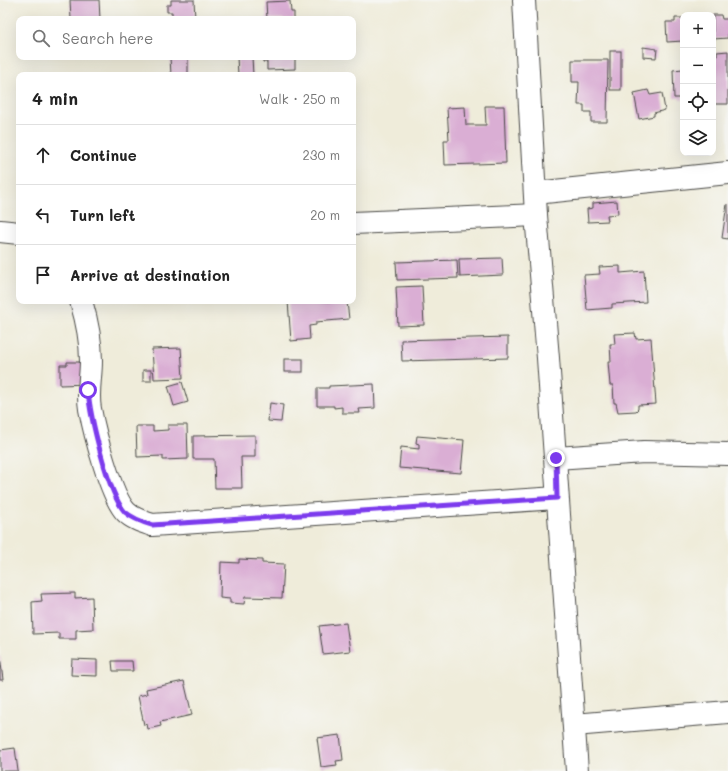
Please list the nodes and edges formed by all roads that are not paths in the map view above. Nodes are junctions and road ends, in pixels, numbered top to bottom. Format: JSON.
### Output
{"nodes":[{"id":1,"x":524,"y":0,"type":"edge"},
{"id":2,"x":728,"y":173,"type":"edge"},
{"id":3,"x":535,"y":193,"type":"junction"},
{"id":4,"x":536,"y":215,"type":"junction"},
{"id":5,"x":356,"y":223,"type":"edge"},
{"id":6,"x":0,"y":231,"type":"edge"},
{"id":7,"x":16,"y":233,"type":"edge"},
{"id":8,"x":82,"y":304,"type":"edge"},
{"id":9,"x":728,"y":454,"type":"edge"},
{"id":10,"x":556,"y":458,"type":"junction"},
{"id":11,"x":557,"y":498,"type":"junction"},
{"id":12,"x":728,"y":712,"type":"edge"},
{"id":13,"x":574,"y":725,"type":"junction"},
{"id":14,"x":576,"y":771,"type":"edge"}],
"edges":[{"from":1,"to":3,"type":"street"},
{"from":2,"to":3,"type":"street"},
{"from":3,"to":4,"type":"street"},
{"from":4,"to":5,"type":"street"},
{"from":4,"to":10,"type":"street"},
{"from":6,"to":7,"type":"street"},
{"from":8,"to":11,"type":"street"},
{"from":9,"to":10,"type":"street"},
{"from":10,"to":11,"type":"street"},
{"from":11,"to":13,"type":"street"},
{"from":12,"to":13,"type":"street"},
{"from":13,"to":14,"type":"street"}]}
